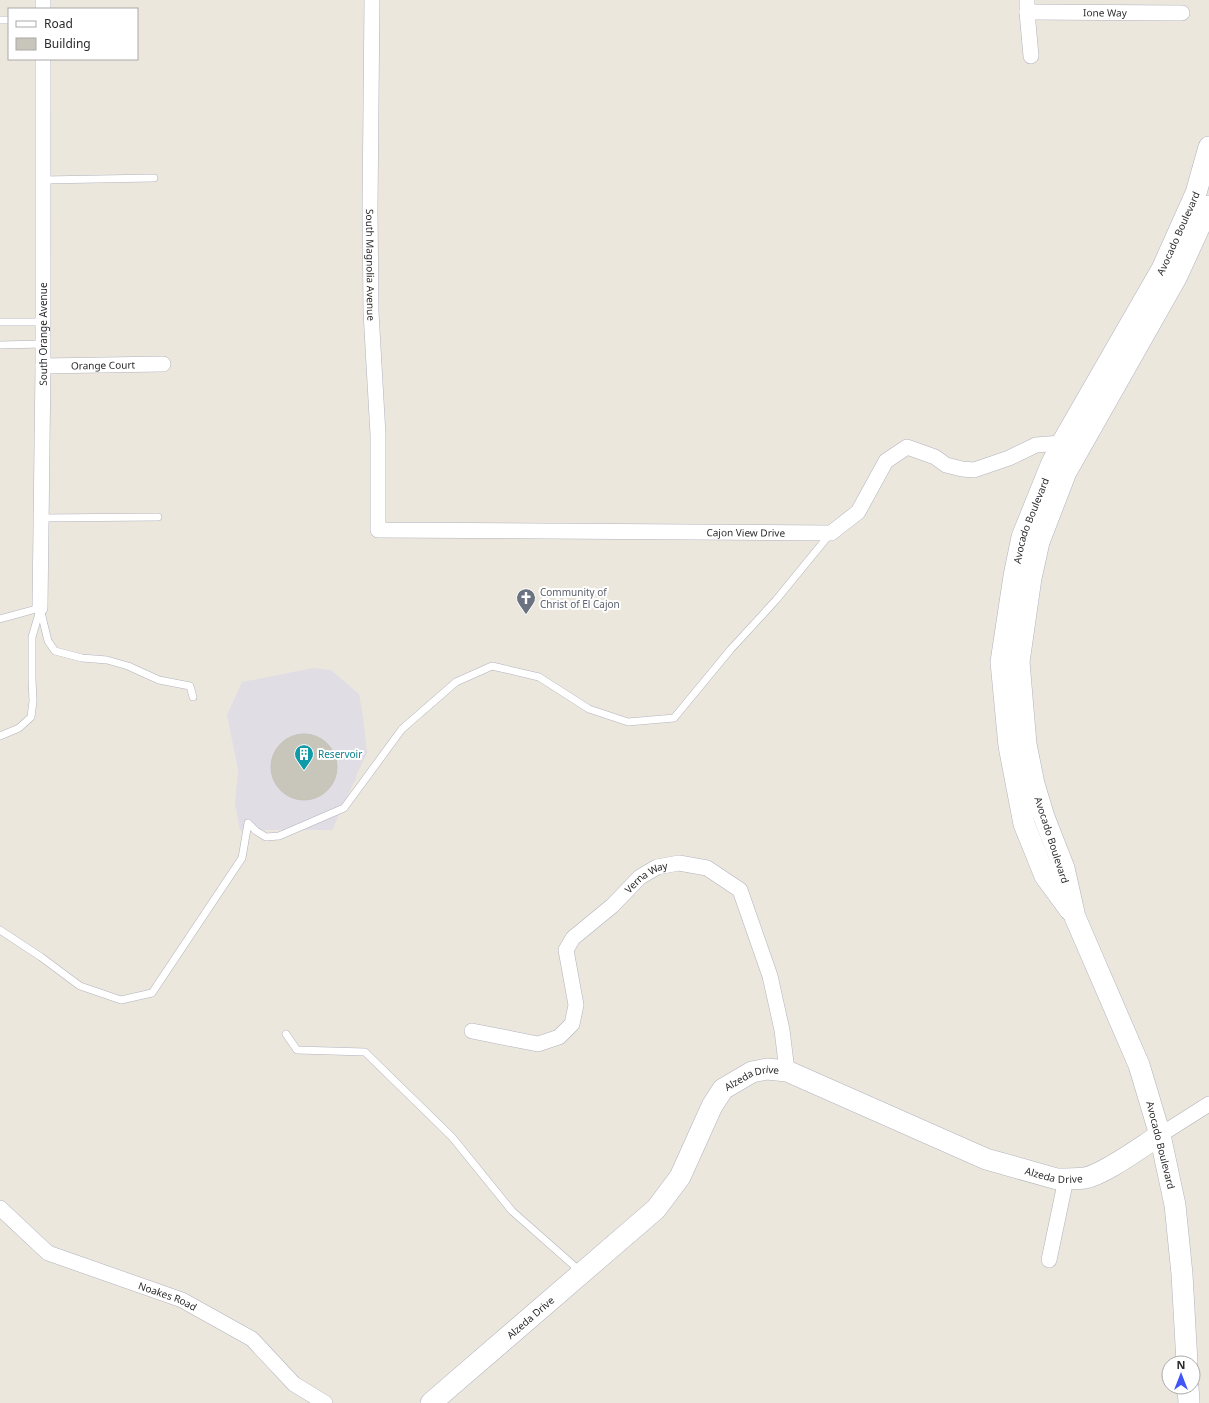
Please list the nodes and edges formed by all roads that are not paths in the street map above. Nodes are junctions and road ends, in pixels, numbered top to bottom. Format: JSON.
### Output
{"nodes":[{"id":1,"x":372,"y":0,"type":"edge"},
{"id":2,"x":1027,"y":6,"type":"edge"},
{"id":3,"x":1182,"y":14,"type":"dead end"},
{"id":4,"x":1031,"y":56,"type":"dead end"},
{"id":5,"x":43,"y":60,"type":"edge"},
{"id":6,"x":1209,"y":147,"type":"edge"},
{"id":7,"x":154,"y":178,"type":"dead end"},
{"id":8,"x":43,"y":180,"type":"junction"},
{"id":9,"x":1209,"y":206,"type":"edge"},
{"id":10,"x":0,"y":322,"type":"edge"},
{"id":11,"x":43,"y":322,"type":"junction"},
{"id":12,"x":43,"y":344,"type":"junction"},
{"id":13,"x":0,"y":345,"type":"edge"},
{"id":14,"x":163,"y":364,"type":"dead end"},
{"id":15,"x":43,"y":366,"type":"junction"},
{"id":16,"x":1062,"y":443,"type":"junction"},
{"id":17,"x":158,"y":517,"type":"dead end"},
{"id":18,"x":41,"y":518,"type":"junction"},
{"id":19,"x":378,"y":530,"type":"joint"},
{"id":20,"x":831,"y":533,"type":"junction"},
{"id":21,"x":40,"y":608,"type":"junction"},
{"id":22,"x":0,"y":619,"type":"edge"},
{"id":23,"x":193,"y":697,"type":"dead end"},
{"id":24,"x":0,"y":736,"type":"edge"},
{"id":25,"x":1075,"y":917,"type":"junction"},
{"id":26,"x":0,"y":930,"type":"edge"},
{"id":27,"x":472,"y":1031,"type":"dead end"},
{"id":28,"x":286,"y":1034,"type":"dead end"},
{"id":29,"x":787,"y":1071,"type":"junction"},
{"id":30,"x":1209,"y":1104,"type":"edge"},
{"id":31,"x":1160,"y":1135,"type":"junction"},
{"id":32,"x":1066,"y":1179,"type":"junction"},
{"id":33,"x":0,"y":1208,"type":"edge"},
{"id":34,"x":1049,"y":1260,"type":"dead end"},
{"id":35,"x":582,"y":1272,"type":"junction"},
{"id":36,"x":1187,"y":1355,"type":"edge"},
{"id":37,"x":325,"y":1403,"type":"edge"},
{"id":38,"x":431,"y":1403,"type":"edge"}],
"edges":[{"from":1,"to":19,"type":"street","name":"South Magnolia Avenue"},
{"from":2,"to":3,"type":"street","name":"Ione Way"},
{"from":2,"to":4,"type":"street"},
{"from":5,"to":8,"type":"street","name":"South Orange Avenue"},
{"from":6,"to":16,"type":"main road","name":"Avocado Boulevard"},
{"from":7,"to":8,"type":"lane"},
{"from":8,"to":11,"type":"street","name":"South Orange Avenue"},
{"from":9,"to":25,"type":"main road","name":"Avocado Boulevard"},
{"from":10,"to":11,"type":"lane"},
{"from":11,"to":12,"type":"street","name":"South Orange Avenue"},
{"from":12,"to":13,"type":"lane"},
{"from":12,"to":15,"type":"street","name":"South Orange Avenue"},
{"from":14,"to":15,"type":"street","name":"Orange Court"},
{"from":15,"to":18,"type":"street","name":"South Orange Avenue"},
{"from":16,"to":20,"type":"street"},
{"from":16,"to":25,"type":"main road","name":"Avocado Boulevard"},
{"from":17,"to":18,"type":"lane"},
{"from":18,"to":21,"type":"street","name":"South Orange Avenue"},
{"from":19,"to":20,"type":"street","name":"Cajon View Drive"},
{"from":20,"to":26,"type":"lane"},
{"from":21,"to":22,"type":"lane"},
{"from":21,"to":23,"type":"lane"},
{"from":21,"to":24,"type":"lane"},
{"from":25,"to":31,"type":"main road","name":"Avocado Boulevard"},
{"from":27,"to":29,"type":"street","name":"Verna Way"},
{"from":28,"to":35,"type":"lane"},
{"from":29,"to":32,"type":"main road","name":"Alzeda Drive"},
{"from":29,"to":35,"type":"main road","name":"Alzeda Drive"},
{"from":30,"to":31,"type":"street"},
{"from":31,"to":32,"type":"main road","name":"Alzeda Drive"},
{"from":31,"to":36,"type":"main road","name":"Avocado Boulevard"},
{"from":32,"to":34,"type":"street"},
{"from":33,"to":37,"type":"street","name":"Noakes Road"},
{"from":35,"to":38,"type":"main road","name":"Alzeda Drive"}]}
